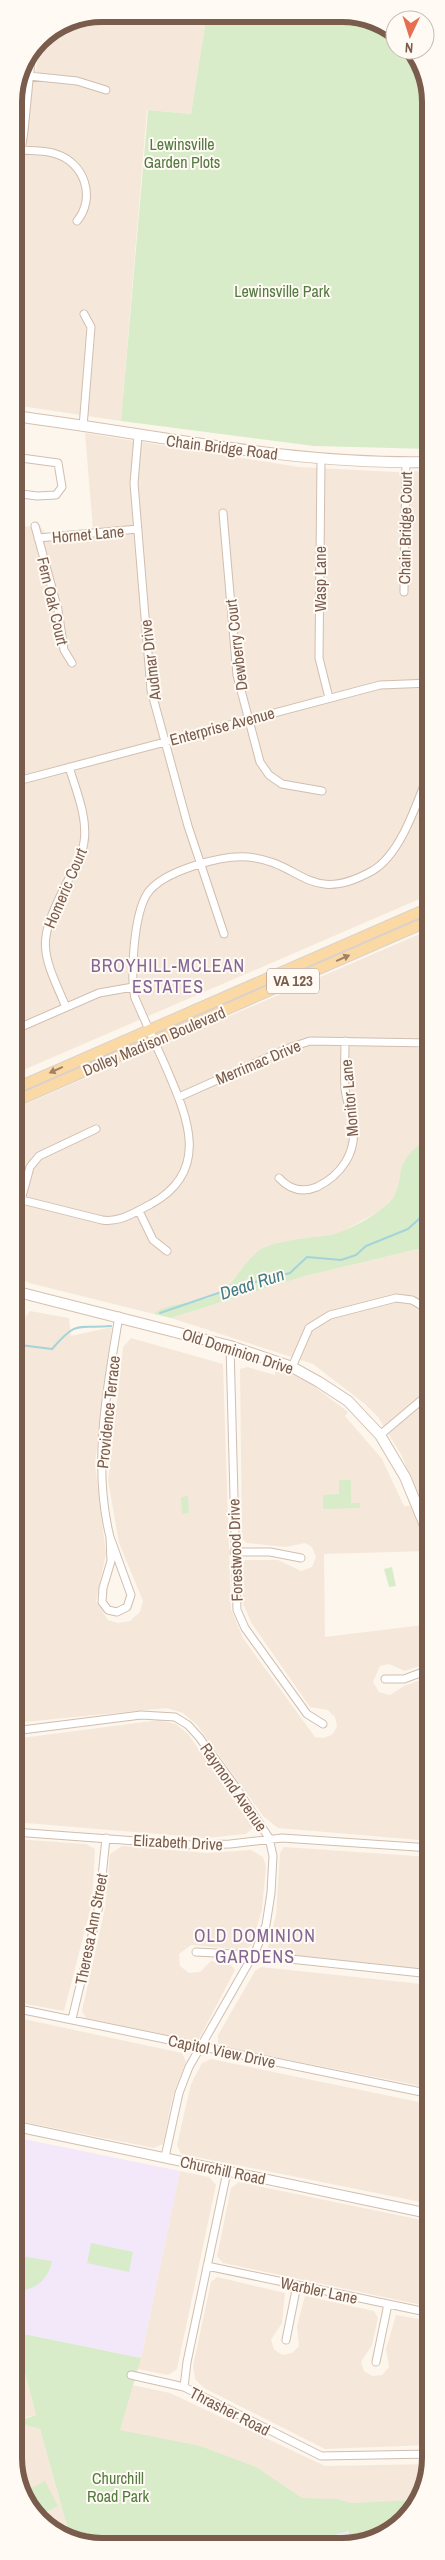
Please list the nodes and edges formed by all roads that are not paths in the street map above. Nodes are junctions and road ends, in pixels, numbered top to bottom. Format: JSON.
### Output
{"nodes":[{"id":1,"x":30,"y":71,"type":"edge"},
{"id":2,"x":29,"y":76,"type":"junction"},
{"id":3,"x":106,"y":90,"type":"dead end"},
{"id":4,"x":22,"y":141,"type":"edge"},
{"id":5,"x":22,"y":150,"type":"edge"},
{"id":6,"x":76,"y":221,"type":"dead end"},
{"id":7,"x":84,"y":314,"type":"dead end"},
{"id":8,"x":22,"y":417,"type":"edge"},
{"id":9,"x":83,"y":427,"type":"junction"},
{"id":10,"x":138,"y":436,"type":"junction"},
{"id":11,"x":22,"y":458,"type":"edge"},
{"id":12,"x":322,"y":459,"type":"junction"},
{"id":13,"x":422,"y":462,"type":"edge"},
{"id":14,"x":406,"y":463,"type":"junction"},
{"id":15,"x":22,"y":494,"type":"edge"},
{"id":16,"x":223,"y":513,"type":"dead end"},
{"id":17,"x":35,"y":526,"type":"dead end"},
{"id":18,"x":138,"y":529,"type":"junction"},
{"id":19,"x":38,"y":538,"type":"junction"},
{"id":20,"x":404,"y":592,"type":"dead end"},
{"id":21,"x":72,"y":663,"type":"dead end"},
{"id":22,"x":422,"y":683,"type":"edge"},
{"id":23,"x":329,"y":698,"type":"junction"},
{"id":24,"x":248,"y":720,"type":"junction"},
{"id":25,"x":165,"y":741,"type":"junction"},
{"id":26,"x":69,"y":767,"type":"junction"},
{"id":27,"x":22,"y":780,"type":"edge"},
{"id":28,"x":422,"y":788,"type":"edge"},
{"id":29,"x":322,"y":791,"type":"dead end"},
{"id":30,"x":201,"y":864,"type":"junction"},
{"id":31,"x":422,"y":911,"type":"edge"},
{"id":32,"x":422,"y":924,"type":"edge"},
{"id":33,"x":224,"y":934,"type":"dead end"},
{"id":34,"x":133,"y":987,"type":"junction"},
{"id":35,"x":66,"y":1007,"type":"junction"},
{"id":36,"x":22,"y":1026,"type":"edge"},
{"id":37,"x":149,"y":1030,"type":"junction"},
{"id":38,"x":154,"y":1041,"type":"junction"},
{"id":39,"x":345,"y":1041,"type":"junction"},
{"id":40,"x":422,"y":1043,"type":"edge"},
{"id":41,"x":22,"y":1086,"type":"edge"},
{"id":42,"x":179,"y":1097,"type":"junction"},
{"id":43,"x":22,"y":1099,"type":"edge"},
{"id":44,"x":96,"y":1129,"type":"dead end"},
{"id":45,"x":279,"y":1178,"type":"dead end"},
{"id":46,"x":22,"y":1189,"type":"edge"},
{"id":47,"x":22,"y":1200,"type":"edge"},
{"id":48,"x":138,"y":1211,"type":"junction"},
{"id":49,"x":167,"y":1251,"type":"dead end"},
{"id":50,"x":22,"y":1292,"type":"edge"},
{"id":51,"x":422,"y":1304,"type":"edge"},
{"id":52,"x":119,"y":1316,"type":"junction"},
{"id":53,"x":230,"y":1346,"type":"junction"},
{"id":54,"x":292,"y":1367,"type":"junction"},
{"id":55,"x":422,"y":1400,"type":"edge"},
{"id":56,"x":380,"y":1435,"type":"junction"},
{"id":57,"x":422,"y":1518,"type":"edge"},
{"id":58,"x":110,"y":1537,"type":"junction"},
{"id":59,"x":234,"y":1552,"type":"junction"},
{"id":60,"x":300,"y":1558,"type":"dead end"},
{"id":61,"x":422,"y":1672,"type":"edge"},
{"id":62,"x":385,"y":1679,"type":"dead end"},
{"id":63,"x":323,"y":1724,"type":"dead end"},
{"id":64,"x":22,"y":1731,"type":"edge"},
{"id":65,"x":22,"y":1833,"type":"edge"},
{"id":66,"x":106,"y":1838,"type":"junction"},
{"id":67,"x":269,"y":1838,"type":"junction"},
{"id":68,"x":422,"y":1847,"type":"edge"},
{"id":69,"x":196,"y":1952,"type":"dead end"},
{"id":70,"x":253,"y":1955,"type":"junction"},
{"id":71,"x":422,"y":1973,"type":"edge"},
{"id":72,"x":22,"y":2010,"type":"edge"},
{"id":73,"x":72,"y":2019,"type":"junction"},
{"id":74,"x":199,"y":2047,"type":"junction"},
{"id":75,"x":422,"y":2092,"type":"edge"},
{"id":76,"x":22,"y":2128,"type":"edge"},
{"id":77,"x":165,"y":2158,"type":"junction"},
{"id":78,"x":227,"y":2172,"type":"junction"},
{"id":79,"x":422,"y":2212,"type":"edge"},
{"id":80,"x":207,"y":2266,"type":"junction"},
{"id":81,"x":297,"y":2285,"type":"junction"},
{"id":82,"x":388,"y":2304,"type":"junction"},
{"id":83,"x":422,"y":2311,"type":"edge"},
{"id":84,"x":286,"y":2340,"type":"dead end"},
{"id":85,"x":376,"y":2362,"type":"dead end"},
{"id":86,"x":131,"y":2375,"type":"dead end"},
{"id":87,"x":184,"y":2387,"type":"junction"},
{"id":88,"x":422,"y":2454,"type":"edge"}],
"edges":[{"from":1,"to":2,"type":"street"},
{"from":2,"to":3,"type":"street"},
{"from":2,"to":4,"type":"street"},
{"from":5,"to":6,"type":"street"},
{"from":7,"to":9,"type":"street"},
{"from":8,"to":9,"type":"main road","name":"Chain Bridge Road"},
{"from":9,"to":10,"type":"main road","name":"Chain Bridge Road"},
{"from":10,"to":12,"type":"main road","name":"Chain Bridge Road"},
{"from":10,"to":18,"type":"street","name":"Audmar Drive"},
{"from":11,"to":15,"type":"street"},
{"from":12,"to":14,"type":"main road","name":"Chain Bridge Road"},
{"from":12,"to":23,"type":"street","name":"Wasp Lane"},
{"from":13,"to":14,"type":"main road","name":"Chain Bridge Road"},
{"from":14,"to":20,"type":"street","name":"Chain Bridge Court"},
{"from":16,"to":24,"type":"street","name":"Dewberry Court"},
{"from":17,"to":19,"type":"street","name":"Fern Oak Court"},
{"from":18,"to":19,"type":"street","name":"Hornet Lane"},
{"from":18,"to":25,"type":"street","name":"Audmar Drive"},
{"from":19,"to":21,"type":"street","name":"Fern Oak Court"},
{"from":22,"to":23,"type":"street","name":"Enterprise Avenue"},
{"from":23,"to":24,"type":"street","name":"Enterprise Avenue"},
{"from":24,"to":25,"type":"street","name":"Enterprise Avenue"},
{"from":24,"to":29,"type":"street","name":"Dewberry Court"},
{"from":25,"to":26,"type":"street","name":"Enterprise Avenue"},
{"from":25,"to":30,"type":"street","name":"Audmar Drive"},
{"from":26,"to":27,"type":"street","name":"Enterprise Avenue"},
{"from":26,"to":35,"type":"street","name":"Homeric Court"},
{"from":28,"to":30,"type":"street"},
{"from":30,"to":33,"type":"street","name":"Audmar Drive"},
{"from":30,"to":34,"type":"street"},
{"from":31,"to":37,"type":"main road","name":"Dolley Madison Boulevard","number":"VA 123"},
{"from":38,"to":32,"type":"main road","name":"Dolley Madison Boulevard","number":"VA 123","one_way":true},
{"from":34,"to":35,"type":"street"},
{"from":34,"to":37,"type":"street"},
{"from":35,"to":36,"type":"street"},
{"from":37,"to":38,"type":"street"},
{"from":37,"to":41,"type":"main road","name":"Dolley Madison Boulevard","number":"VA 123","one_way":true},
{"from":38,"to":42,"type":"street"},
{"from":38,"to":43,"type":"main road","name":"Dolley Madison Boulevard","number":"VA 123"},
{"from":39,"to":40,"type":"street","name":"Merrimac Drive"},
{"from":39,"to":42,"type":"street","name":"Merrimac Drive"},
{"from":39,"to":45,"type":"street","name":"Monitor Lane"},
{"from":42,"to":48,"type":"street"},
{"from":44,"to":46,"type":"street"},
{"from":47,"to":48,"type":"street"},
{"from":48,"to":49,"type":"street"},
{"from":50,"to":52,"type":"main road","name":"Old Dominion Drive"},
{"from":51,"to":54,"type":"street"},
{"from":52,"to":53,"type":"main road","name":"Old Dominion Drive"},
{"from":52,"to":58,"type":"street","name":"Providence Terrace"},
{"from":53,"to":54,"type":"main road","name":"Old Dominion Drive"},
{"from":53,"to":59,"type":"street","name":"Forestwood Drive"},
{"from":54,"to":56,"type":"main road","name":"Old Dominion Drive"},
{"from":55,"to":56,"type":"street"},
{"from":56,"to":57,"type":"main road","name":"Old Dominion Drive"},
{"from":58,"to":58,"type":"street","name":"Providence Terrace"},
{"from":59,"to":60,"type":"street"},
{"from":59,"to":63,"type":"street","name":"Forestwood Drive"},
{"from":61,"to":62,"type":"street"},
{"from":64,"to":67,"type":"street","name":"Raymond Avenue"},
{"from":65,"to":66,"type":"street","name":"Elizabeth Drive"},
{"from":66,"to":67,"type":"street","name":"Elizabeth Drive"},
{"from":66,"to":73,"type":"street","name":"Theresa Ann Street"},
{"from":67,"to":68,"type":"street","name":"Elizabeth Drive"},
{"from":67,"to":70,"type":"street","name":"Raymond Avenue"},
{"from":69,"to":70,"type":"street"},
{"from":70,"to":71,"type":"street"},
{"from":70,"to":74,"type":"street","name":"Raymond Avenue"},
{"from":72,"to":73,"type":"street","name":"Capitol View Drive"},
{"from":73,"to":74,"type":"street","name":"Capitol View Drive"},
{"from":74,"to":75,"type":"street","name":"Capitol View Drive"},
{"from":74,"to":77,"type":"street","name":"Raymond Avenue"},
{"from":76,"to":77,"type":"street","name":"Churchill Road"},
{"from":77,"to":78,"type":"street","name":"Churchill Road"},
{"from":78,"to":79,"type":"street","name":"Churchill Road"},
{"from":78,"to":80,"type":"street","name":"Thrasher Road"},
{"from":80,"to":81,"type":"street","name":"Warbler Lane"},
{"from":80,"to":87,"type":"street","name":"Thrasher Road"},
{"from":81,"to":82,"type":"street","name":"Warbler Lane"},
{"from":81,"to":84,"type":"street"},
{"from":82,"to":83,"type":"street","name":"Warbler Lane"},
{"from":82,"to":85,"type":"street"},
{"from":86,"to":87,"type":"street"},
{"from":87,"to":88,"type":"street","name":"Thrasher Road"}]}
